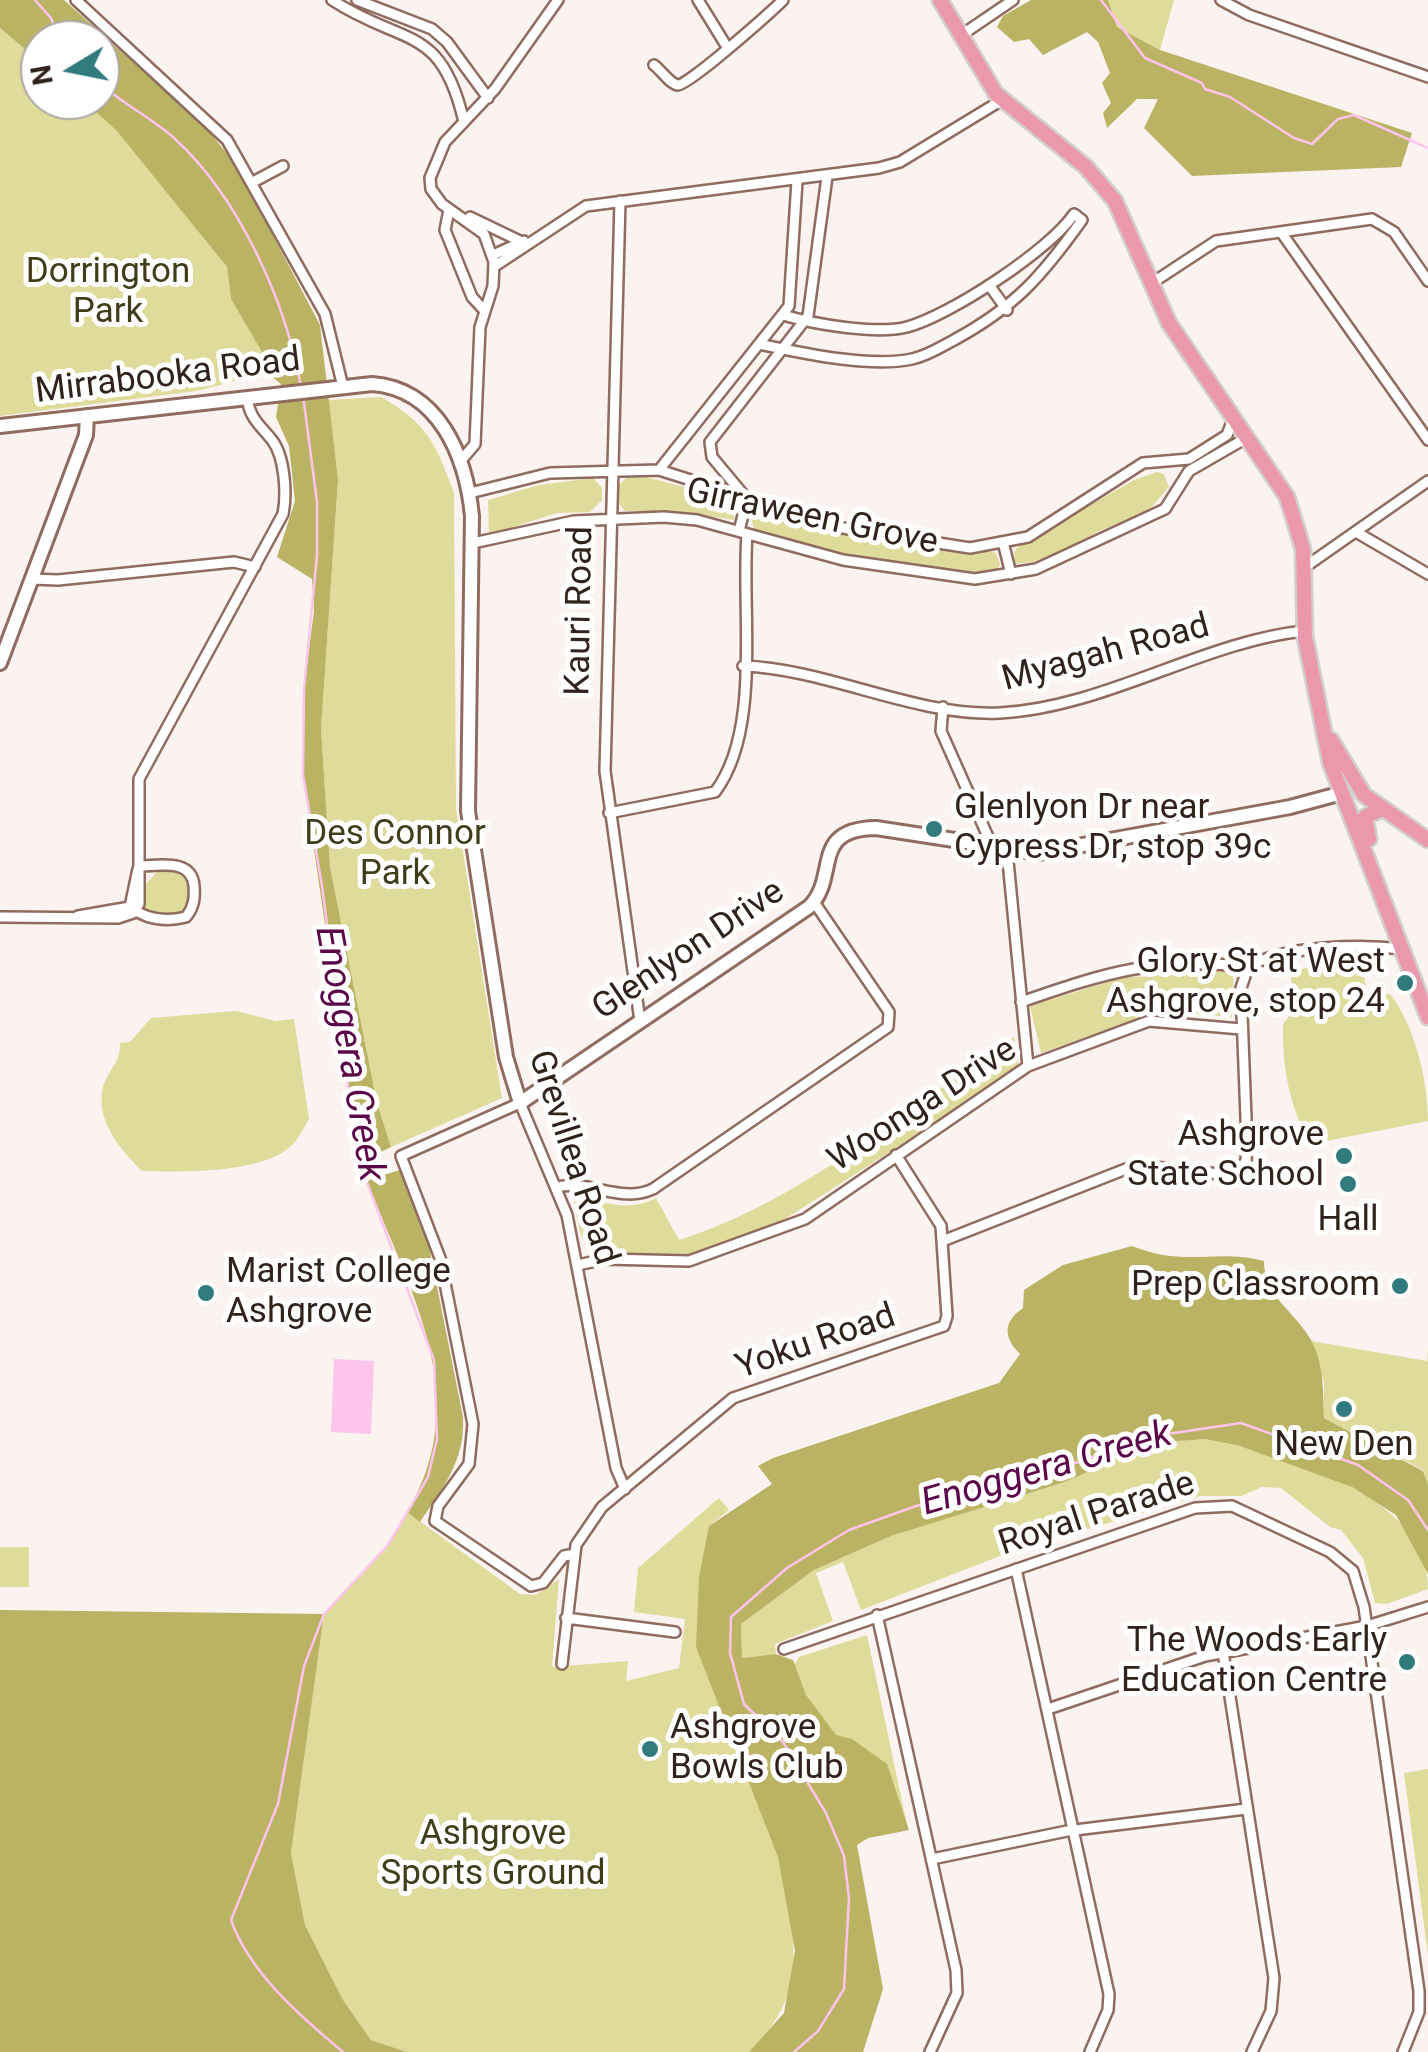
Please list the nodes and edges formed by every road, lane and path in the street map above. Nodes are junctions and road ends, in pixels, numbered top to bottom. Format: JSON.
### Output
{"nodes":[{"id":1,"x":76,"y":0,"type":"edge"},
{"id":2,"x":332,"y":0,"type":"edge"},
{"id":3,"x":357,"y":0,"type":"edge"},
{"id":4,"x":558,"y":0,"type":"edge"},
{"id":5,"x":698,"y":0,"type":"edge"},
{"id":6,"x":783,"y":0,"type":"edge"},
{"id":7,"x":940,"y":0,"type":"edge"},
{"id":8,"x":1013,"y":0,"type":"edge"},
{"id":9,"x":1221,"y":0,"type":"edge"},
{"id":10,"x":960,"y":36,"type":"junction"},
{"id":11,"x":727,"y":47,"type":"junction"},
{"id":12,"x":654,"y":65,"type":"dead end"},
{"id":13,"x":1428,"y":77,"type":"edge"},
{"id":14,"x":488,"y":98,"type":"junction"},
{"id":15,"x":1002,"y":100,"type":"junction"},
{"id":16,"x":464,"y":122,"type":"junction"},
{"id":17,"x":283,"y":166,"type":"dead end"},
{"id":18,"x":827,"y":177,"type":"junction"},
{"id":19,"x":798,"y":181,"type":"junction"},
{"id":20,"x":252,"y":182,"type":"junction"},
{"id":21,"x":620,"y":201,"type":"junction"},
{"id":22,"x":453,"y":212,"type":"junction"},
{"id":23,"x":1281,"y":232,"type":"junction"},
{"id":24,"x":536,"y":238,"type":"junction"},
{"id":25,"x":1049,"y":239,"type":"junction"},
{"id":26,"x":522,"y":242,"type":"junction"},
{"id":27,"x":1064,"y":244,"type":"junction"},
{"id":28,"x":494,"y":260,"type":"junction"},
{"id":29,"x":1428,"y":281,"type":"edge"},
{"id":30,"x":1152,"y":283,"type":"junction"},
{"id":31,"x":989,"y":285,"type":"junction"},
{"id":32,"x":484,"y":310,"type":"junction"},
{"id":33,"x":1007,"y":310,"type":"junction"},
{"id":34,"x":783,"y":315,"type":"junction"},
{"id":35,"x":805,"y":321,"type":"junction"},
{"id":36,"x":759,"y":344,"type":"junction"},
{"id":37,"x":782,"y":348,"type":"junction"},
{"id":38,"x":343,"y":387,"type":"junction"},
{"id":39,"x":246,"y":398,"type":"junction"},
{"id":40,"x":87,"y":416,"type":"junction"},
{"id":41,"x":1234,"y":417,"type":"junction"},
{"id":42,"x":0,"y":426,"type":"edge"},
{"id":43,"x":1248,"y":437,"type":"junction"},
{"id":44,"x":1428,"y":440,"type":"edge"},
{"id":45,"x":1209,"y":452,"type":"junction"},
{"id":46,"x":459,"y":463,"type":"junction"},
{"id":47,"x":1158,"y":463,"type":"junction"},
{"id":48,"x":613,"y":470,"type":"junction"},
{"id":49,"x":659,"y":470,"type":"junction"},
{"id":50,"x":1428,"y":480,"type":"edge"},
{"id":51,"x":470,"y":492,"type":"junction"},
{"id":52,"x":747,"y":499,"type":"junction"},
{"id":53,"x":1174,"y":500,"type":"junction"},
{"id":54,"x":611,"y":519,"type":"junction"},
{"id":55,"x":743,"y":532,"type":"junction"},
{"id":56,"x":1356,"y":532,"type":"junction"},
{"id":57,"x":1003,"y":542,"type":"junction"},
{"id":58,"x":473,"y":543,"type":"junction"},
{"id":59,"x":256,"y":567,"type":"junction"},
{"id":60,"x":1305,"y":567,"type":"junction"},
{"id":61,"x":1011,"y":574,"type":"junction"},
{"id":62,"x":1428,"y":574,"type":"edge"},
{"id":63,"x":32,"y":579,"type":"junction"},
{"id":64,"x":1304,"y":631,"type":"junction"},
{"id":65,"x":0,"y":664,"type":"edge"},
{"id":66,"x":743,"y":666,"type":"junction"},
{"id":67,"x":943,"y":706,"type":"junction"},
{"id":68,"x":1350,"y":790,"type":"junction"},
{"id":69,"x":1382,"y":809,"type":"junction"},
{"id":70,"x":609,"y":813,"type":"junction"},
{"id":71,"x":1428,"y":840,"type":"edge"},
{"id":72,"x":1000,"y":849,"type":"junction"},
{"id":73,"x":139,"y":866,"type":"junction"},
{"id":74,"x":1384,"y":898,"type":"junction"},
{"id":75,"x":814,"y":902,"type":"junction"},
{"id":76,"x":132,"y":909,"type":"junction"},
{"id":77,"x":0,"y":917,"type":"edge"},
{"id":78,"x":1395,"y":927,"type":"junction"},
{"id":79,"x":1373,"y":943,"type":"junction"},
{"id":80,"x":1403,"y":948,"type":"junction"},
{"id":81,"x":1248,"y":966,"type":"junction"},
{"id":82,"x":1020,"y":1002,"type":"junction"},
{"id":83,"x":1428,"y":1017,"type":"edge"},
{"id":84,"x":640,"y":1020,"type":"junction"},
{"id":85,"x":1242,"y":1029,"type":"junction"},
{"id":86,"x":1028,"y":1066,"type":"junction"},
{"id":87,"x":520,"y":1102,"type":"junction"},
{"id":88,"x":896,"y":1154,"type":"junction"},
{"id":89,"x":556,"y":1188,"type":"junction"},
{"id":90,"x":945,"y":1240,"type":"junction"},
{"id":91,"x":578,"y":1265,"type":"junction"},
{"id":92,"x":624,"y":1489,"type":"junction"},
{"id":93,"x":575,"y":1554,"type":"junction"},
{"id":94,"x":1016,"y":1569,"type":"junction"},
{"id":95,"x":1427,"y":1607,"type":"edge"},
{"id":96,"x":877,"y":1616,"type":"junction"},
{"id":97,"x":566,"y":1618,"type":"junction"},
{"id":98,"x":1367,"y":1626,"type":"junction"},
{"id":99,"x":675,"y":1632,"type":"dead end"},
{"id":100,"x":784,"y":1650,"type":"dead end"},
{"id":101,"x":1224,"y":1652,"type":"junction"},
{"id":102,"x":562,"y":1664,"type":"dead end"},
{"id":103,"x":1048,"y":1709,"type":"junction"},
{"id":104,"x":1246,"y":1809,"type":"junction"},
{"id":105,"x":1074,"y":1830,"type":"junction"},
{"id":106,"x":932,"y":1859,"type":"junction"},
{"id":107,"x":930,"y":2052,"type":"edge"},
{"id":108,"x":1090,"y":2052,"type":"edge"},
{"id":109,"x":1252,"y":2052,"type":"edge"},
{"id":110,"x":1403,"y":2052,"type":"edge"}],
"edges":[{"from":1,"to":20,"type":"street"},
{"from":2,"to":16,"type":"street"},
{"from":3,"to":14,"type":"street"},
{"from":4,"to":14,"type":"street"},
{"from":5,"to":11,"type":"street"},
{"from":6,"to":11,"type":"street"},
{"from":7,"to":10,"type":"main road"},
{"from":8,"to":10,"type":"street"},
{"from":9,"to":13,"type":"street"},
{"from":10,"to":15,"type":"main road"},
{"from":11,"to":12,"type":"street"},
{"from":14,"to":16,"type":"street"},
{"from":15,"to":18,"type":"street"},
{"from":15,"to":30,"type":"main road"},
{"from":16,"to":22,"type":"street"},
{"from":17,"to":20,"type":"street"},
{"from":18,"to":19,"type":"street"},
{"from":18,"to":35,"type":"street"},
{"from":19,"to":21,"type":"street"},
{"from":19,"to":34,"type":"street"},
{"from":20,"to":38,"type":"street"},
{"from":21,"to":24,"type":"street"},
{"from":21,"to":48,"type":"street","name":"Kauri Road"},
{"from":22,"to":26,"type":"street"},
{"from":22,"to":28,"type":"street"},
{"from":22,"to":32,"type":"street"},
{"from":23,"to":29,"type":"street"},
{"from":23,"to":30,"type":"street"},
{"from":23,"to":44,"type":"street"},
{"from":24,"to":26,"type":"street"},
{"from":24,"to":28,"type":"street"},
{"from":25,"to":27,"type":"street"},
{"from":25,"to":27,"type":"street"},
{"from":25,"to":31,"type":"street"},
{"from":26,"to":28,"type":"street"},
{"from":27,"to":33,"type":"street"},
{"from":28,"to":32,"type":"street"},
{"from":30,"to":41,"type":"main road"},
{"from":31,"to":33,"type":"street"},
{"from":31,"to":35,"type":"street"},
{"from":32,"to":46,"type":"street"},
{"from":33,"to":37,"type":"street"},
{"from":34,"to":35,"type":"street"},
{"from":34,"to":36,"type":"street"},
{"from":35,"to":37,"type":"street"},
{"from":36,"to":37,"type":"street"},
{"from":36,"to":49,"type":"street"},
{"from":37,"to":52,"type":"street"},
{"from":38,"to":39,"type":"street","name":"Mirrabooka Road"},
{"from":38,"to":46,"type":"street"},
{"from":39,"to":40,"type":"street","name":"Mirrabooka Road"},
{"from":39,"to":59,"type":"street"},
{"from":40,"to":42,"type":"street","name":"Mirrabooka Road"},
{"from":40,"to":63,"type":"street"},
{"from":41,"to":43,"type":"main road"},
{"from":41,"to":45,"type":"street","name":"Girraween Grove"},
{"from":43,"to":45,"type":"street","name":"Girraween Grove"},
{"from":43,"to":60,"type":"main road"},
{"from":45,"to":47,"type":"street","name":"Girraween Grove"},
{"from":45,"to":53,"type":"street","name":"Girraween Grove"},
{"from":46,"to":51,"type":"street"},
{"from":47,"to":53,"type":"street"},
{"from":47,"to":57,"type":"street","name":"Girraween Grove"},
{"from":48,"to":49,"type":"street","name":"Girraween Grove"},
{"from":48,"to":51,"type":"street","name":"Girraween Grove"},
{"from":48,"to":54,"type":"street","name":"Kauri Road"},
{"from":49,"to":52,"type":"street","name":"Girraween Grove"},
{"from":50,"to":56,"type":"street"},
{"from":51,"to":58,"type":"street"},
{"from":52,"to":55,"type":"street"},
{"from":52,"to":57,"type":"street","name":"Girraween Grove"},
{"from":53,"to":61,"type":"street","name":"Girraween Grove"},
{"from":54,"to":55,"type":"street","name":"Girraween Grove"},
{"from":54,"to":58,"type":"street","name":"Girraween Grove"},
{"from":54,"to":70,"type":"street","name":"Kauri Road"},
{"from":55,"to":61,"type":"street","name":"Girraween Grove"},
{"from":55,"to":66,"type":"street"},
{"from":56,"to":60,"type":"street"},
{"from":56,"to":62,"type":"street"},
{"from":57,"to":61,"type":"street"},
{"from":58,"to":87,"type":"street","name":"Grevillea Road"},
{"from":59,"to":63,"type":"street"},
{"from":59,"to":73,"type":"street"},
{"from":60,"to":64,"type":"main road"},
{"from":63,"to":65,"type":"street"},
{"from":64,"to":67,"type":"street","name":"Myagah Road"},
{"from":64,"to":68,"type":"main road"},
{"from":66,"to":67,"type":"street","name":"Myagah Road"},
{"from":66,"to":70,"type":"street"},
{"from":67,"to":72,"type":"street"},
{"from":68,"to":69,"type":"main road"},
{"from":68,"to":72,"type":"street","name":"Glenlyon Drive"},
{"from":68,"to":74,"type":"main road"},
{"from":69,"to":71,"type":"main road"},
{"from":69,"to":74,"type":"main road"},
{"from":70,"to":84,"type":"street","name":"Kauri Road"},
{"from":72,"to":75,"type":"street","name":"Glenlyon Drive"},
{"from":72,"to":82,"type":"street"},
{"from":73,"to":76,"type":"street"},
{"from":73,"to":76,"type":"street"},
{"from":74,"to":78,"type":"main road"},
{"from":75,"to":84,"type":"street","name":"Glenlyon Drive"},
{"from":75,"to":89,"type":"street"},
{"from":76,"to":77,"type":"street"},
{"from":78,"to":79,"type":"street","name":"Woonga Drive"},
{"from":78,"to":80,"type":"main road"},
{"from":79,"to":80,"type":"street","name":"Woonga Drive"},
{"from":79,"to":81,"type":"street","name":"Woonga Drive"},
{"from":80,"to":83,"type":"main road"},
{"from":81,"to":82,"type":"street","name":"Woonga Drive"},
{"from":81,"to":85,"type":"street"},
{"from":82,"to":86,"type":"street"},
{"from":84,"to":87,"type":"street","name":"Glenlyon Drive"},
{"from":85,"to":86,"type":"street","name":"Woonga Drive"},
{"from":85,"to":90,"type":"street"},
{"from":86,"to":88,"type":"street","name":"Woonga Drive"},
{"from":87,"to":89,"type":"street","name":"Grevillea Road"},
{"from":87,"to":93,"type":"street","name":"Glenlyon Drive"},
{"from":88,"to":90,"type":"street","name":"Yoku Road"},
{"from":88,"to":91,"type":"street","name":"Woonga Drive"},
{"from":89,"to":91,"type":"street","name":"Grevillea Road"},
{"from":90,"to":92,"type":"street","name":"Yoku Road"},
{"from":91,"to":92,"type":"street","name":"Grevillea Road"},
{"from":92,"to":93,"type":"street","name":"Yoku Road"},
{"from":93,"to":97,"type":"street","name":"Yoku Road"},
{"from":94,"to":96,"type":"street","name":"Royal Parade"},
{"from":94,"to":98,"type":"street","name":"Royal Parade"},
{"from":94,"to":103,"type":"street"},
{"from":95,"to":98,"type":"street"},
{"from":96,"to":100,"type":"street","name":"Royal Parade"},
{"from":96,"to":106,"type":"street"},
{"from":97,"to":99,"type":"street"},
{"from":97,"to":102,"type":"street","name":"Yoku Road"},
{"from":98,"to":101,"type":"street"},
{"from":98,"to":110,"type":"street","name":"Royal Parade"},
{"from":101,"to":103,"type":"street"},
{"from":101,"to":104,"type":"street"},
{"from":103,"to":105,"type":"street"},
{"from":104,"to":105,"type":"street"},
{"from":104,"to":109,"type":"street"},
{"from":105,"to":106,"type":"street"},
{"from":105,"to":108,"type":"street"},
{"from":106,"to":107,"type":"street"}]}
